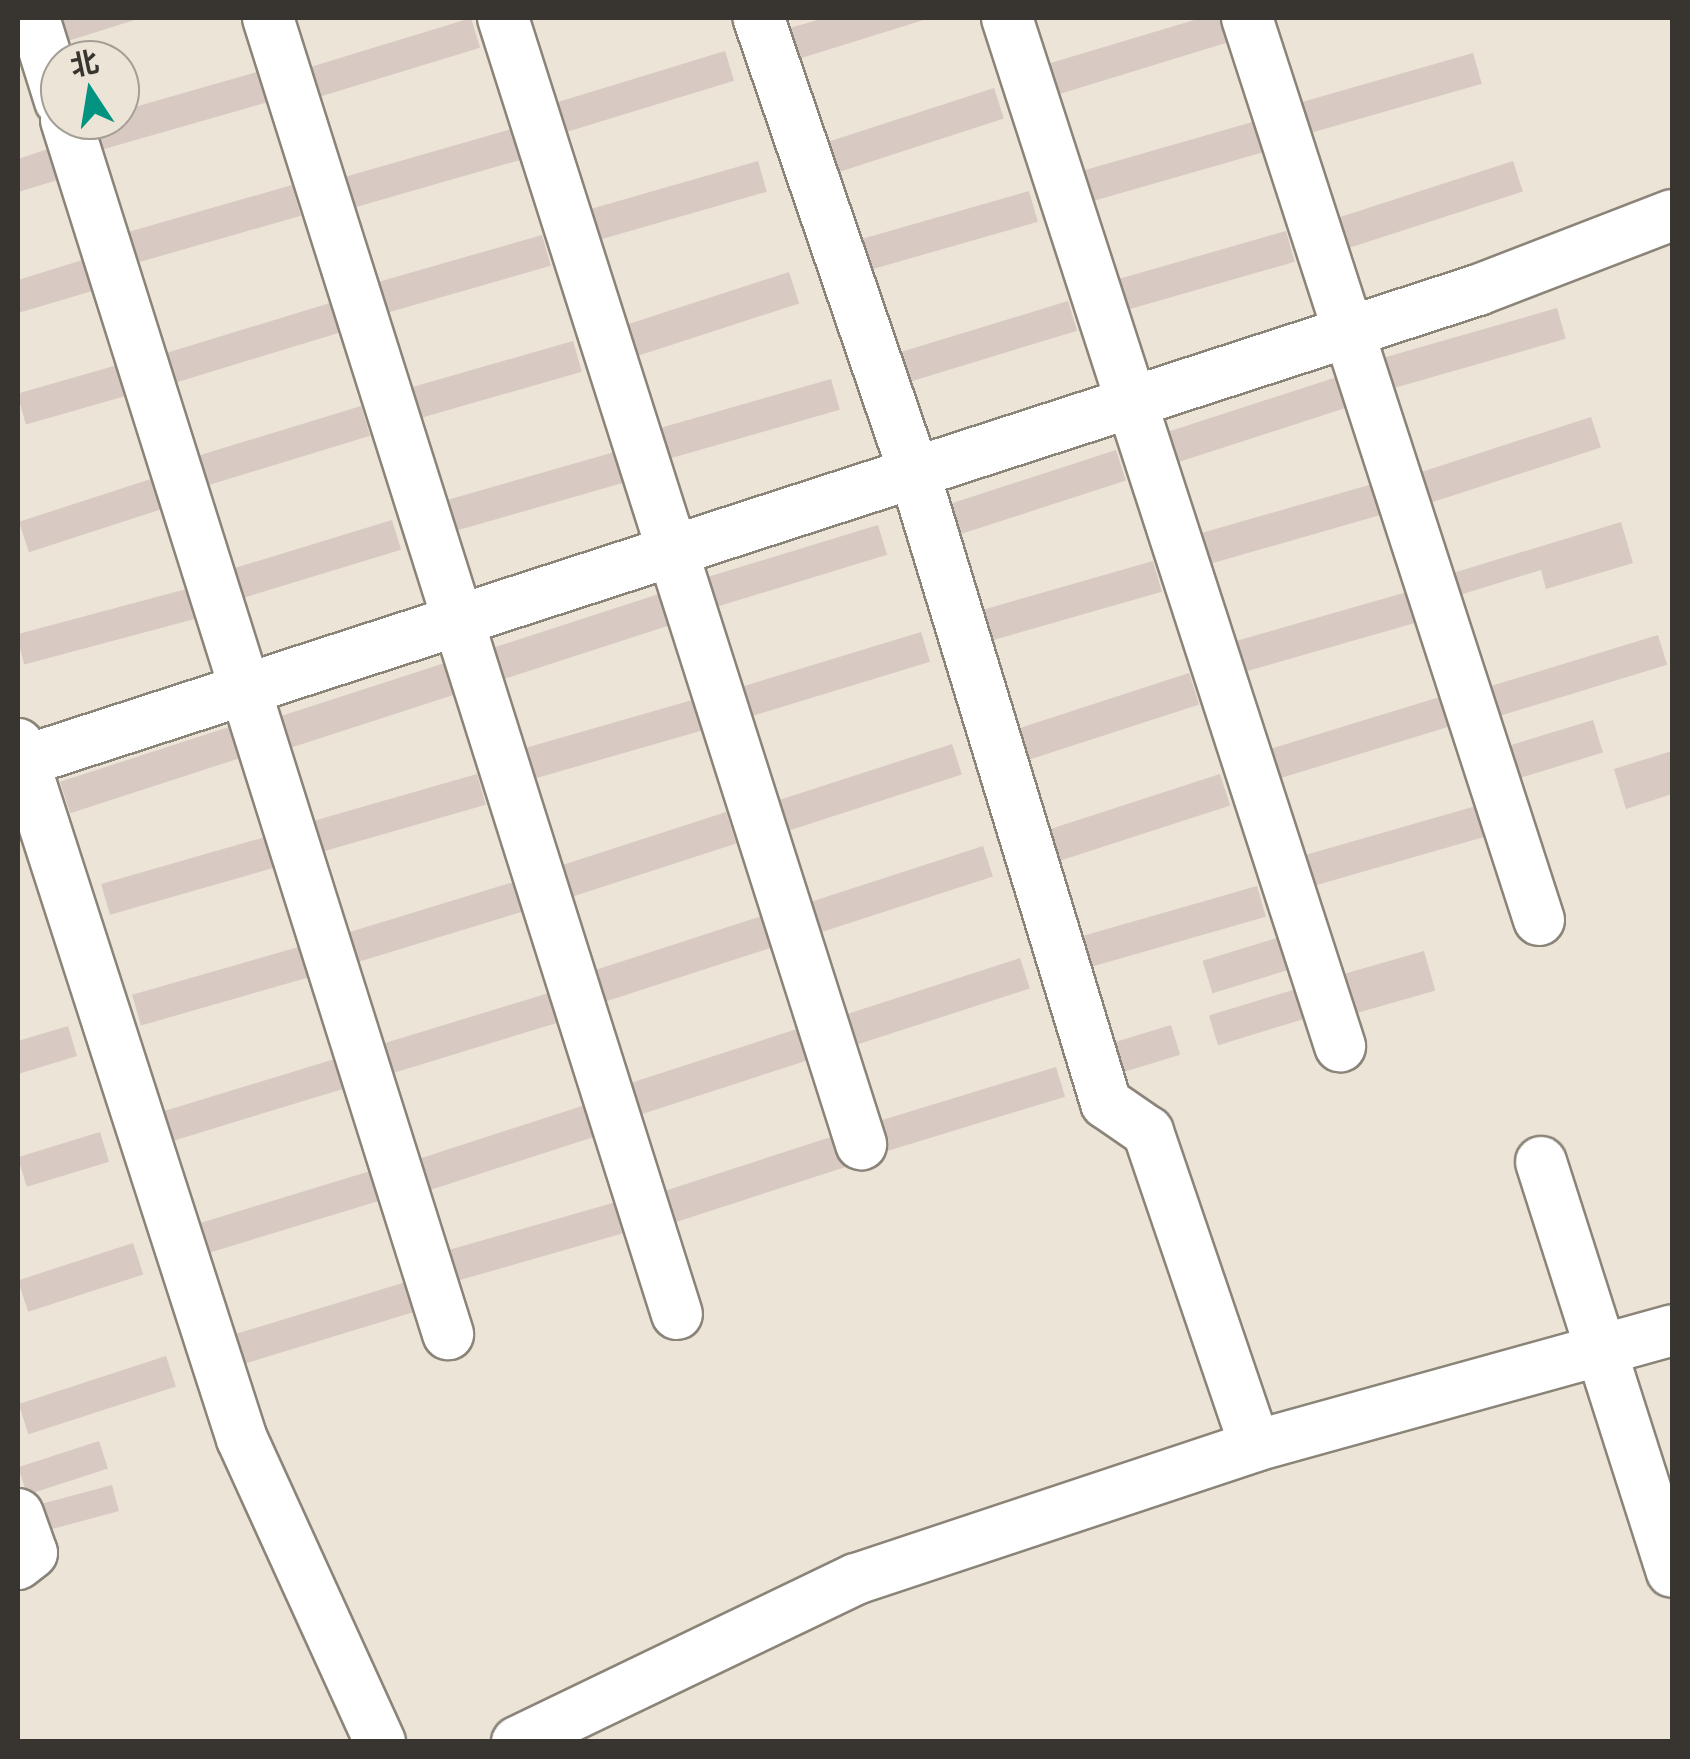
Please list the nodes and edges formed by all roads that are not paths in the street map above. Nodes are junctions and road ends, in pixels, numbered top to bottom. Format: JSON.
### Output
{"nodes":[{"id":1,"x":268,"y":18,"type":"edge"},
{"id":2,"x":503,"y":18,"type":"edge"},
{"id":3,"x":759,"y":18,"type":"edge"},
{"id":4,"x":1006,"y":18,"type":"edge"},
{"id":5,"x":1248,"y":18,"type":"edge"},
{"id":6,"x":72,"y":140,"type":"edge"},
{"id":7,"x":1672,"y":216,"type":"edge"},
{"id":8,"x":1348,"y":332,"type":"junction"},
{"id":9,"x":1129,"y":403,"type":"junction"},
{"id":10,"x":914,"y":472,"type":"junction"},
{"id":11,"x":675,"y":550,"type":"junction"},
{"id":12,"x":454,"y":622,"type":"junction"},
{"id":13,"x":248,"y":689,"type":"junction"},
{"id":14,"x":20,"y":756,"type":"edge"},
{"id":15,"x":1539,"y":920,"type":"dead end"},
{"id":16,"x":1340,"y":1046,"type":"dead end"},
{"id":17,"x":861,"y":1144,"type":"dead end"},
{"id":18,"x":1541,"y":1162,"type":"dead end"},
{"id":19,"x":677,"y":1314,"type":"dead end"},
{"id":20,"x":1672,"y":1330,"type":"edge"},
{"id":21,"x":448,"y":1334,"type":"dead end"},
{"id":22,"x":1601,"y":1350,"type":"junction"},
{"id":23,"x":1255,"y":1446,"type":"junction"},
{"id":24,"x":18,"y":1514,"type":"edge"},
{"id":25,"x":18,"y":1564,"type":"edge"},
{"id":26,"x":1672,"y":1572,"type":"edge"},
{"id":27,"x":380,"y":1742,"type":"edge"},
{"id":28,"x":517,"y":1742,"type":"edge"}],
"edges":[{"from":1,"to":12,"type":"street"},
{"from":2,"to":11,"type":"street"},
{"from":3,"to":10,"type":"street"},
{"from":4,"to":9,"type":"street"},
{"from":5,"to":8,"type":"street"},
{"from":6,"to":13,"type":"street"},
{"from":7,"to":8,"type":"street"},
{"from":8,"to":9,"type":"street"},
{"from":8,"to":15,"type":"street"},
{"from":9,"to":10,"type":"street"},
{"from":9,"to":16,"type":"street"},
{"from":10,"to":11,"type":"street"},
{"from":10,"to":23,"type":"street"},
{"from":11,"to":12,"type":"street"},
{"from":11,"to":17,"type":"street"},
{"from":12,"to":13,"type":"street"},
{"from":12,"to":19,"type":"street"},
{"from":13,"to":14,"type":"street"},
{"from":13,"to":21,"type":"street"},
{"from":14,"to":27,"type":"street"},
{"from":18,"to":22,"type":"street"},
{"from":20,"to":22,"type":"street"},
{"from":22,"to":23,"type":"street"},
{"from":22,"to":26,"type":"street"},
{"from":23,"to":28,"type":"street"},
{"from":24,"to":25,"type":"street"}]}
